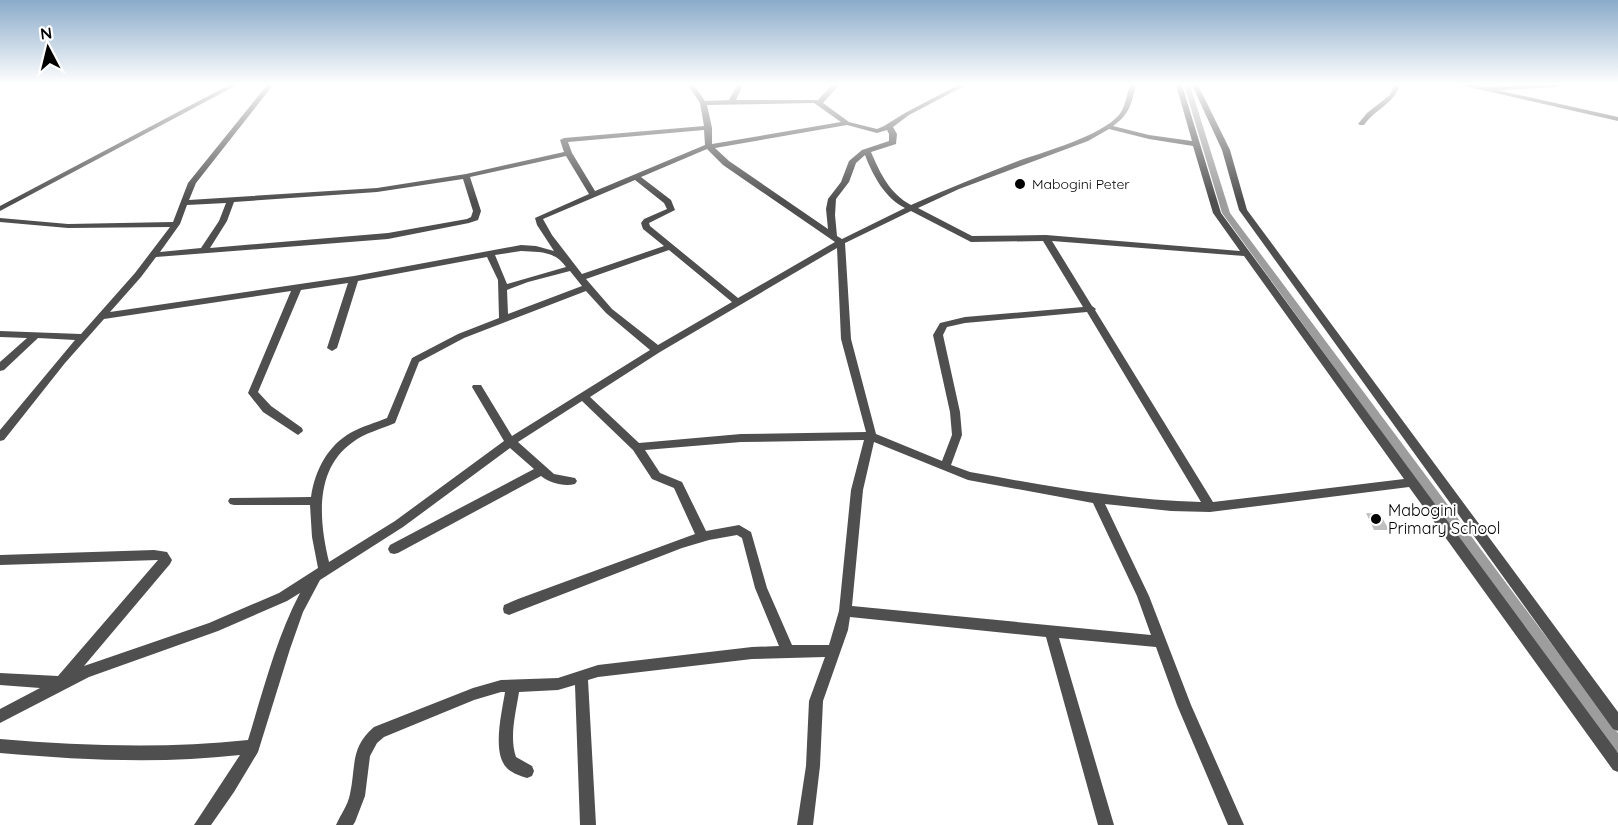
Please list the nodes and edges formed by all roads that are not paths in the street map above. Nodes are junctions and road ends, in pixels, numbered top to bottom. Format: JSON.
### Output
{"nodes":[{"id":1,"x":161,"y":124,"type":"edge"},
{"id":2,"x":239,"y":124,"type":"edge"},
{"id":3,"x":707,"y":124,"type":"edge"},
{"id":4,"x":844,"y":124,"type":"edge"},
{"id":5,"x":849,"y":124,"type":"edge"},
{"id":6,"x":894,"y":124,"type":"edge"},
{"id":7,"x":1113,"y":124,"type":"edge"},
{"id":8,"x":1191,"y":124,"type":"edge"},
{"id":9,"x":1213,"y":124,"type":"edge"},
{"id":10,"x":889,"y":127,"type":"junction"},
{"id":11,"x":1108,"y":127,"type":"junction"},
{"id":12,"x":708,"y":128,"type":"junction"},
{"id":13,"x":1197,"y":144,"type":"junction"},
{"id":14,"x":709,"y":147,"type":"junction"},
{"id":15,"x":867,"y":151,"type":"junction"},
{"id":16,"x":568,"y":153,"type":"junction"},
{"id":17,"x":466,"y":176,"type":"junction"},
{"id":18,"x":636,"y":177,"type":"junction"},
{"id":19,"x":593,"y":195,"type":"junction"},
{"id":20,"x":231,"y":200,"type":"junction"},
{"id":21,"x":185,"y":203,"type":"junction"},
{"id":22,"x":0,"y":209,"type":"edge"},
{"id":23,"x":909,"y":209,"type":"junction"},
{"id":24,"x":0,"y":220,"type":"edge"},
{"id":25,"x":176,"y":224,"type":"junction"},
{"id":26,"x":1046,"y":238,"type":"junction"},
{"id":27,"x":837,"y":239,"type":"junction"},
{"id":28,"x":669,"y":247,"type":"junction"},
{"id":29,"x":205,"y":249,"type":"junction"},
{"id":30,"x":490,"y":254,"type":"junction"},
{"id":31,"x":1246,"y":254,"type":"junction"},
{"id":32,"x":152,"y":255,"type":"junction"},
{"id":33,"x":562,"y":255,"type":"junction"},
{"id":34,"x":572,"y":268,"type":"junction"},
{"id":35,"x":580,"y":278,"type":"junction"},
{"id":36,"x":354,"y":279,"type":"junction"},
{"id":37,"x":298,"y":286,"type":"junction"},
{"id":38,"x":588,"y":287,"type":"junction"},
{"id":39,"x":503,"y":288,"type":"junction"},
{"id":40,"x":737,"y":302,"type":"junction"},
{"id":41,"x":1091,"y":309,"type":"junction"},
{"id":42,"x":104,"y":316,"type":"junction"},
{"id":43,"x":505,"y":319,"type":"junction"},
{"id":44,"x":0,"y":334,"type":"edge"},
{"id":45,"x":35,"y":336,"type":"junction"},
{"id":46,"x":84,"y":337,"type":"junction"},
{"id":47,"x":332,"y":348,"type":"dead end"},
{"id":48,"x":657,"y":350,"type":"junction"},
{"id":49,"x":0,"y":368,"type":"edge"},
{"id":50,"x":477,"y":387,"type":"dead end"},
{"id":51,"x":583,"y":396,"type":"junction"},
{"id":52,"x":298,"y":431,"type":"dead end"},
{"id":53,"x":871,"y":436,"type":"junction"},
{"id":54,"x":0,"y":437,"type":"edge"},
{"id":55,"x":510,"y":442,"type":"junction"},
{"id":56,"x":637,"y":447,"type":"junction"},
{"id":57,"x":945,"y":467,"type":"junction"},
{"id":58,"x":542,"y":470,"type":"junction"},
{"id":59,"x":571,"y":481,"type":"dead end"},
{"id":60,"x":1413,"y":482,"type":"junction"},
{"id":61,"x":1097,"y":499,"type":"junction"},
{"id":62,"x":234,"y":501,"type":"dead end"},
{"id":63,"x":315,"y":501,"type":"junction"},
{"id":64,"x":1210,"y":507,"type":"junction"},
{"id":65,"x":703,"y":538,"type":"junction"},
{"id":66,"x":394,"y":549,"type":"dead end"},
{"id":67,"x":0,"y":560,"type":"edge"},
{"id":68,"x":320,"y":574,"type":"junction"},
{"id":69,"x":508,"y":609,"type":"dead end"},
{"id":70,"x":845,"y":611,"type":"junction"},
{"id":71,"x":1051,"y":632,"type":"junction"},
{"id":72,"x":1160,"y":642,"type":"junction"},
{"id":73,"x":788,"y":651,"type":"junction"},
{"id":74,"x":834,"y":651,"type":"junction"},
{"id":75,"x":581,"y":677,"type":"junction"},
{"id":76,"x":0,"y":679,"type":"edge"},
{"id":77,"x":61,"y":683,"type":"junction"},
{"id":78,"x":513,"y":685,"type":"junction"},
{"id":79,"x":0,"y":716,"type":"edge"},
{"id":80,"x":1618,"y":724,"type":"edge"},
{"id":81,"x":0,"y":746,"type":"edge"},
{"id":82,"x":253,"y":747,"type":"junction"},
{"id":83,"x":1618,"y":765,"type":"edge"},
{"id":84,"x":527,"y":771,"type":"dead end"},
{"id":85,"x":202,"y":825,"type":"edge"},
{"id":86,"x":344,"y":825,"type":"edge"},
{"id":87,"x":588,"y":825,"type":"edge"},
{"id":88,"x":806,"y":825,"type":"edge"},
{"id":89,"x":1106,"y":825,"type":"edge"},
{"id":90,"x":1236,"y":825,"type":"edge"}],
"edges":[{"from":1,"to":22,"type":"street"},
{"from":2,"to":21,"type":"street"},
{"from":3,"to":12,"type":"street"},
{"from":4,"to":14,"type":"street"},
{"from":5,"to":10,"type":"street"},
{"from":6,"to":10,"type":"street"},
{"from":7,"to":11,"type":"street"},
{"from":8,"to":13,"type":"street"},
{"from":9,"to":80,"type":"street"},
{"from":10,"to":15,"type":"street"},
{"from":11,"to":13,"type":"street"},
{"from":11,"to":23,"type":"street"},
{"from":12,"to":14,"type":"street"},
{"from":12,"to":16,"type":"street"},
{"from":13,"to":31,"type":"street"},
{"from":14,"to":18,"type":"street"},
{"from":14,"to":27,"type":"street"},
{"from":15,"to":23,"type":"street"},
{"from":15,"to":27,"type":"street"},
{"from":16,"to":17,"type":"street"},
{"from":16,"to":19,"type":"street"},
{"from":17,"to":20,"type":"street"},
{"from":17,"to":29,"type":"street"},
{"from":18,"to":19,"type":"street"},
{"from":18,"to":28,"type":"street"},
{"from":19,"to":33,"type":"street"},
{"from":20,"to":21,"type":"street"},
{"from":20,"to":29,"type":"street"},
{"from":21,"to":25,"type":"street"},
{"from":23,"to":26,"type":"street"},
{"from":23,"to":27,"type":"street"},
{"from":24,"to":25,"type":"street"},
{"from":25,"to":32,"type":"street"},
{"from":26,"to":31,"type":"street"},
{"from":26,"to":41,"type":"street"},
{"from":27,"to":40,"type":"street"},
{"from":27,"to":53,"type":"street"},
{"from":28,"to":35,"type":"street"},
{"from":28,"to":40,"type":"street"},
{"from":29,"to":32,"type":"street"},
{"from":30,"to":33,"type":"street"},
{"from":30,"to":36,"type":"street"},
{"from":30,"to":39,"type":"street"},
{"from":31,"to":60,"type":"street"},
{"from":32,"to":42,"type":"street"},
{"from":33,"to":34,"type":"street"},
{"from":34,"to":35,"type":"street"},
{"from":34,"to":39,"type":"street"},
{"from":35,"to":38,"type":"street"},
{"from":36,"to":37,"type":"street"},
{"from":36,"to":47,"type":"street"},
{"from":37,"to":42,"type":"street"},
{"from":37,"to":52,"type":"street"},
{"from":38,"to":43,"type":"street"},
{"from":38,"to":48,"type":"street"},
{"from":39,"to":43,"type":"street"},
{"from":40,"to":48,"type":"street"},
{"from":41,"to":57,"type":"street"},
{"from":41,"to":64,"type":"street"},
{"from":42,"to":46,"type":"street"},
{"from":43,"to":63,"type":"street"},
{"from":44,"to":45,"type":"street"},
{"from":45,"to":46,"type":"street"},
{"from":45,"to":49,"type":"street"},
{"from":46,"to":54,"type":"street"},
{"from":48,"to":51,"type":"street"},
{"from":50,"to":55,"type":"street"},
{"from":51,"to":55,"type":"street"},
{"from":51,"to":56,"type":"street"},
{"from":53,"to":56,"type":"street"},
{"from":53,"to":57,"type":"street"},
{"from":53,"to":70,"type":"street"},
{"from":55,"to":58,"type":"street"},
{"from":55,"to":68,"type":"street"},
{"from":56,"to":65,"type":"street"},
{"from":57,"to":61,"type":"street"},
{"from":58,"to":59,"type":"street"},
{"from":58,"to":66,"type":"street"},
{"from":60,"to":64,"type":"street"},
{"from":60,"to":83,"type":"street"},
{"from":61,"to":64,"type":"street"},
{"from":61,"to":72,"type":"street"},
{"from":62,"to":63,"type":"street"},
{"from":63,"to":68,"type":"street"},
{"from":65,"to":69,"type":"street"},
{"from":65,"to":73,"type":"street"},
{"from":67,"to":77,"type":"street"},
{"from":68,"to":77,"type":"street"},
{"from":68,"to":82,"type":"street"},
{"from":70,"to":71,"type":"street"},
{"from":70,"to":74,"type":"street"},
{"from":71,"to":72,"type":"street"},
{"from":71,"to":89,"type":"street"},
{"from":72,"to":90,"type":"street"},
{"from":73,"to":74,"type":"street"},
{"from":73,"to":75,"type":"street"},
{"from":74,"to":88,"type":"street"},
{"from":75,"to":78,"type":"street"},
{"from":75,"to":87,"type":"street"},
{"from":76,"to":77,"type":"street"},
{"from":77,"to":79,"type":"street"},
{"from":78,"to":84,"type":"street"},
{"from":78,"to":86,"type":"street"},
{"from":81,"to":82,"type":"street"},
{"from":82,"to":85,"type":"street"}]}
